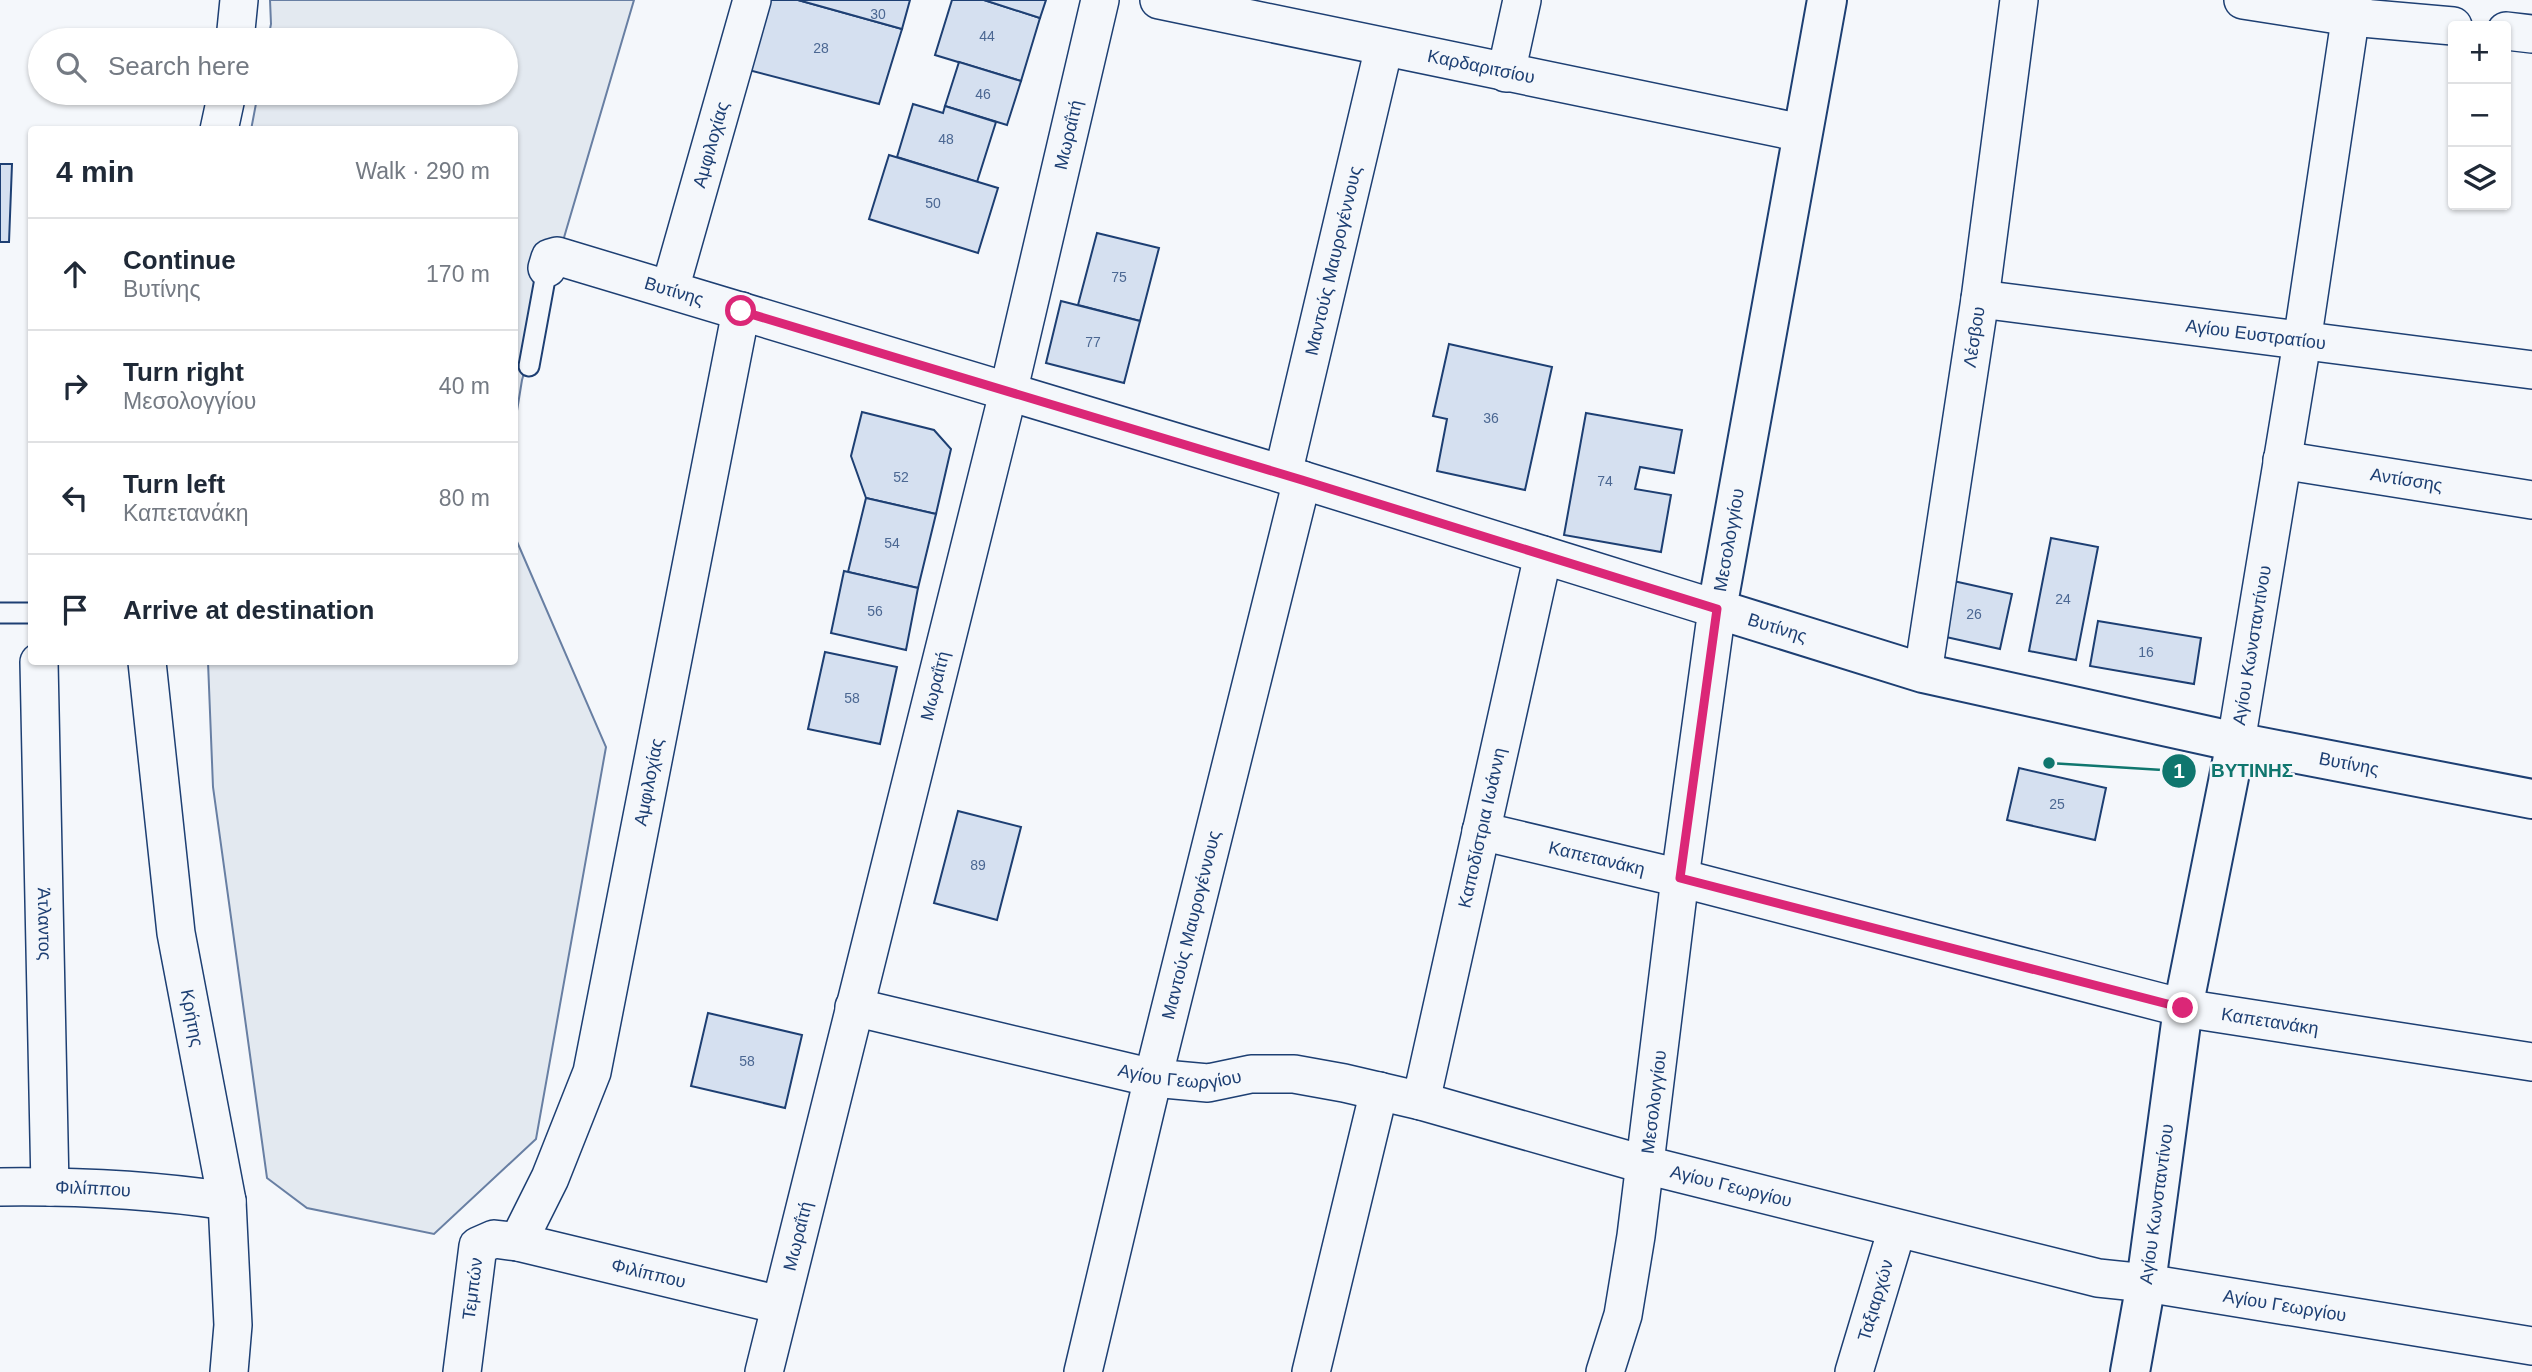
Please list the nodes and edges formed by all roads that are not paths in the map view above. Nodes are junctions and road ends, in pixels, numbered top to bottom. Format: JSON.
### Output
{"nodes":[{"id":1,"x":239,"y":0,"type":"edge"},
{"id":2,"x":752,"y":0,"type":"edge"},
{"id":3,"x":1100,"y":0,"type":"edge"},
{"id":4,"x":1159,"y":0,"type":"edge"},
{"id":5,"x":1522,"y":0,"type":"edge"},
{"id":6,"x":1827,"y":0,"type":"edge"},
{"id":7,"x":2019,"y":0,"type":"edge"},
{"id":8,"x":2243,"y":0,"type":"edge"},
{"id":9,"x":2352,"y":8,"type":"edge"},
{"id":10,"x":2448,"y":25,"type":"edge"},
{"id":11,"x":236,"y":28,"type":"edge"},
{"id":12,"x":2511,"y":32,"type":"edge"},
{"id":13,"x":2532,"y":34,"type":"edge"},
{"id":14,"x":1384,"y":47,"type":"junction"},
{"id":15,"x":1506,"y":73,"type":"junction"},
{"id":16,"x":224,"y":105,"type":"edge"},
{"id":17,"x":220,"y":126,"type":"edge"},
{"id":18,"x":1802,"y":133,"type":"junction"},
{"id":19,"x":552,"y":262,"type":"joint"},
{"id":20,"x":670,"y":289,"type":"junction"},
{"id":21,"x":1980,"y":299,"type":"junction"},
{"id":22,"x":741,"y":311,"type":"junction"},
{"id":23,"x":2302,"y":342,"type":"junction"},
{"id":24,"x":529,"y":366,"type":"dead end"},
{"id":25,"x":2532,"y":370,"type":"edge"},
{"id":26,"x":1008,"y":393,"type":"junction"},
{"id":27,"x":2282,"y":460,"type":"junction"},
{"id":28,"x":1293,"y":477,"type":"junction"},
{"id":29,"x":2532,"y":500,"type":"edge"},
{"id":30,"x":1543,"y":555,"type":"junction"},
{"id":31,"x":1717,"y":609,"type":"junction"},
{"id":32,"x":0,"y":613,"type":"edge"},
{"id":33,"x":28,"y":613,"type":"edge"},
{"id":34,"x":39,"y":665,"type":"edge"},
{"id":35,"x":147,"y":665,"type":"edge"},
{"id":36,"x":1923,"y":673,"type":"junction"},
{"id":37,"x":2236,"y":742,"type":"junction"},
{"id":38,"x":2532,"y":799,"type":"edge"},
{"id":39,"x":1481,"y":831,"type":"junction"},
{"id":40,"x":1680,"y":878,"type":"junction"},
{"id":41,"x":855,"y":1007,"type":"junction"},
{"id":42,"x":2183,"y":1008,"type":"junction"},
{"id":43,"x":2532,"y":1062,"type":"edge"},
{"id":44,"x":1153,"y":1078,"type":"junction"},
{"id":45,"x":1379,"y":1091,"type":"junction"},
{"id":46,"x":1421,"y":1101,"type":"junction"},
{"id":47,"x":1646,"y":1165,"type":"junction"},
{"id":48,"x":50,"y":1186,"type":"junction"},
{"id":49,"x":0,"y":1187,"type":"edge"},
{"id":50,"x":227,"y":1201,"type":"junction"},
{"id":51,"x":1898,"y":1229,"type":"junction"},
{"id":52,"x":518,"y":1242,"type":"junction"},
{"id":53,"x":2146,"y":1283,"type":"junction"},
{"id":54,"x":780,"y":1305,"type":"junction"},
{"id":55,"x":2532,"y":1346,"type":"edge"},
{"id":56,"x":229,"y":1372,"type":"edge"},
{"id":57,"x":462,"y":1372,"type":"edge"},
{"id":58,"x":764,"y":1372,"type":"edge"},
{"id":59,"x":1083,"y":1372,"type":"edge"},
{"id":60,"x":1311,"y":1372,"type":"edge"},
{"id":61,"x":1605,"y":1372,"type":"edge"},
{"id":62,"x":1854,"y":1372,"type":"edge"},
{"id":63,"x":2130,"y":1372,"type":"edge"}],
"edges":[{"from":1,"to":11,"type":"street"},
{"from":2,"to":20,"type":"street","name":"Αμφιλοχίας"},
{"from":3,"to":26,"type":"street","name":"Μωραΐτή"},
{"from":4,"to":14,"type":"street","name":"Καρδαριτσίου"},
{"from":5,"to":15,"type":"street"},
{"from":6,"to":18,"type":"street","name":"Μεσολογγίου"},
{"from":7,"to":21,"type":"street","name":"Λέσβου"},
{"from":8,"to":9,"type":"street"},
{"from":9,"to":10,"type":"street"},
{"from":9,"to":23,"type":"street","name":"Αγίου Κωνσταντίνου"},
{"from":12,"to":13,"type":"street"},
{"from":14,"to":15,"type":"street","name":"Καρδαριτσίου"},
{"from":14,"to":28,"type":"street","name":"Μαντούς Μαυρογέννους"},
{"from":15,"to":18,"type":"street","name":"Καρδαριτσίου"},
{"from":16,"to":17,"type":"street"},
{"from":18,"to":31,"type":"street","name":"Μεσολογγίου"},
{"from":19,"to":20,"type":"street","name":"Βυτίνης"},
{"from":19,"to":24,"type":"lane"},
{"from":20,"to":22,"type":"street","name":"Βυτίνης"},
{"from":21,"to":23,"type":"street","name":"Αγίου Ευστρατίου"},
{"from":21,"to":36,"type":"street","name":"Λέσβου"},
{"from":22,"to":26,"type":"street","name":"Βυτίνης"},
{"from":22,"to":52,"type":"street","name":"Αμφιλοχίας"},
{"from":23,"to":25,"type":"street","name":"Αγίου Ευστρατίου"},
{"from":23,"to":27,"type":"street","name":"Αγίου Κωνσταντίνου"},
{"from":26,"to":28,"type":"street","name":"Βυτίνης"},
{"from":26,"to":41,"type":"street","name":"Μωραΐτή"},
{"from":27,"to":29,"type":"street","name":"Αντίσσης"},
{"from":27,"to":37,"type":"street","name":"Αγίου Κωνσταντίνου"},
{"from":28,"to":30,"type":"street","name":"Βυτίνης"},
{"from":28,"to":44,"type":"street","name":"Μαντούς Μαυρογέννους"},
{"from":30,"to":31,"type":"street","name":"Βυτίνης"},
{"from":30,"to":39,"type":"street","name":"Καποδίστρια Ιωάννη"},
{"from":31,"to":36,"type":"street","name":"Βυτίνης"},
{"from":31,"to":40,"type":"street","name":"Μεσολογγίου"},
{"from":32,"to":33,"type":"lane"},
{"from":34,"to":48,"type":"street","name":"Άτλαντος"},
{"from":35,"to":50,"type":"street","name":"Κρήτης"},
{"from":36,"to":37,"type":"street","name":"Βυτίνης"},
{"from":37,"to":38,"type":"street","name":"Βυτίνης"},
{"from":37,"to":42,"type":"street","name":"Αγίου Κωνσταντίνου"},
{"from":39,"to":40,"type":"street","name":"Καπετανάκη"},
{"from":39,"to":46,"type":"street","name":"Καποδίστρια Ιωάννη"},
{"from":40,"to":42,"type":"street","name":"Καπετανάκη"},
{"from":40,"to":47,"type":"street","name":"Μεσολογγίου"},
{"from":41,"to":44,"type":"street","name":"Αγίου Γεωργίου"},
{"from":41,"to":54,"type":"street","name":"Μωραΐτή"},
{"from":42,"to":43,"type":"street","name":"Καπετανάκη"},
{"from":42,"to":53,"type":"street","name":"Αγίου Κωνσταντίνου"},
{"from":44,"to":45,"type":"street","name":"Αγίου Γεωργίου"},
{"from":44,"to":59,"type":"street","name":"Μαντούς Μαυρογέννους"},
{"from":45,"to":46,"type":"street","name":"Αγίου Γεωργίου"},
{"from":45,"to":60,"type":"street"},
{"from":46,"to":47,"type":"street","name":"Αγίου Γεωργίου"},
{"from":47,"to":51,"type":"street","name":"Αγίου Γεωργίου"},
{"from":47,"to":61,"type":"street","name":"Μεσολογγίου"},
{"from":48,"to":49,"type":"street","name":"Φιλίππου"},
{"from":48,"to":50,"type":"street","name":"Φιλίππου"},
{"from":50,"to":56,"type":"street","name":"Κρήτης"},
{"from":51,"to":53,"type":"street","name":"Αγίου Γεωργίου"},
{"from":51,"to":62,"type":"street","name":"Ταξιαρχών"},
{"from":52,"to":54,"type":"street","name":"Φιλίππου"},
{"from":52,"to":57,"type":"street","name":"Τεμπών"},
{"from":53,"to":55,"type":"street","name":"Αγίου Γεωργίου"},
{"from":53,"to":63,"type":"street","name":"Αγίου Κωνσταντίνου"},
{"from":54,"to":58,"type":"street","name":"Μωραΐτή"}]}
